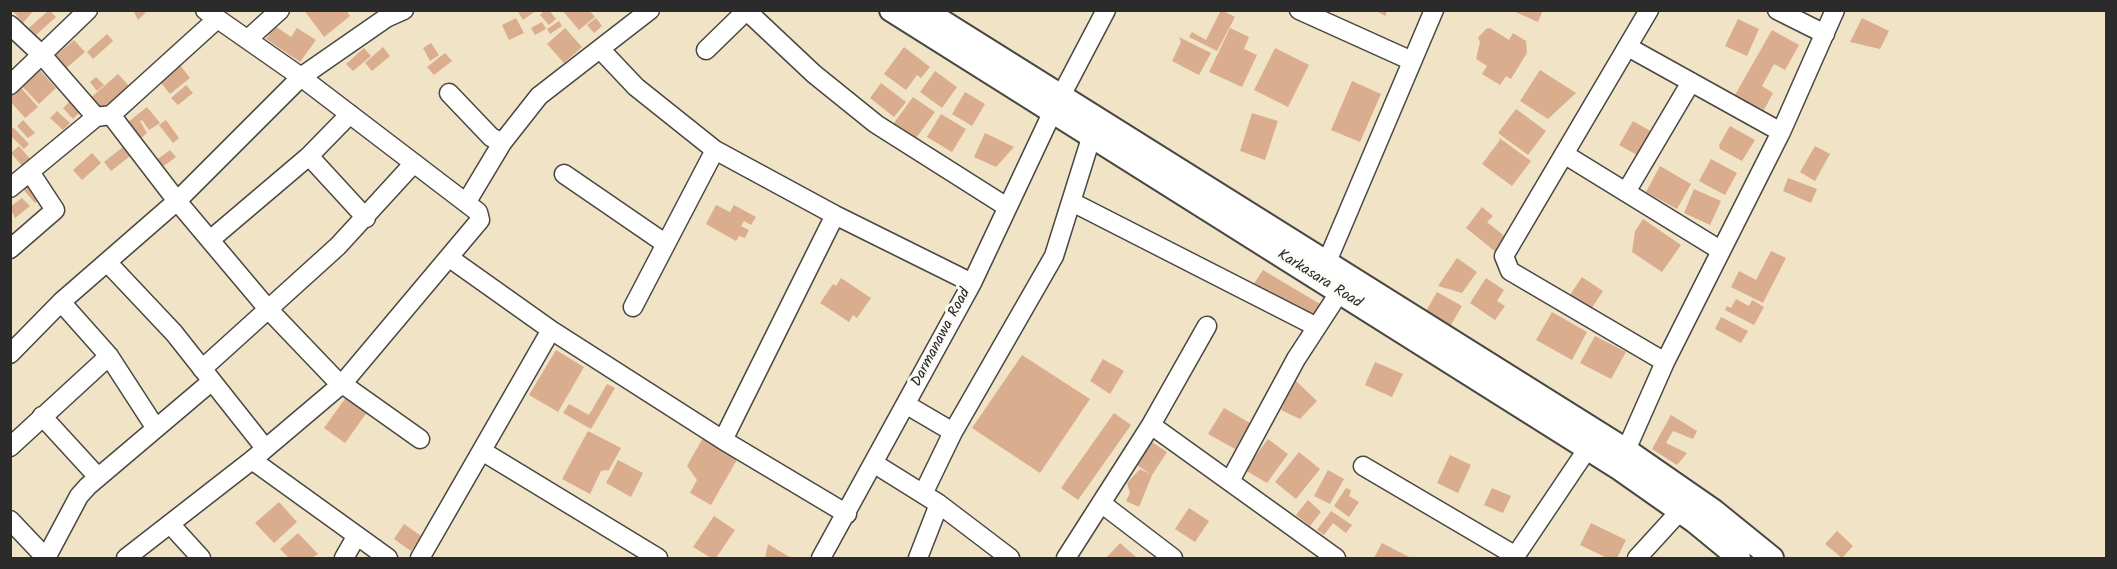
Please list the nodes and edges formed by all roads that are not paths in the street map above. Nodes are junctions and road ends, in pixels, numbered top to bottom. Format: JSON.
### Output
{"nodes":[{"id":1,"x":88,"y":10,"type":"edge"},
{"id":2,"x":280,"y":10,"type":"edge"},
{"id":3,"x":404,"y":10,"type":"edge"},
{"id":4,"x":650,"y":10,"type":"edge"},
{"id":5,"x":891,"y":10,"type":"edge"},
{"id":6,"x":924,"y":10,"type":"edge"},
{"id":7,"x":1106,"y":10,"type":"edge"},
{"id":8,"x":1299,"y":10,"type":"edge"},
{"id":9,"x":1434,"y":10,"type":"edge"},
{"id":10,"x":1649,"y":10,"type":"edge"},
{"id":11,"x":1777,"y":10,"type":"edge"},
{"id":12,"x":1835,"y":10,"type":"edge"},
{"id":13,"x":747,"y":11,"type":"edge"},
{"id":14,"x":384,"y":14,"type":"edge"},
{"id":15,"x":211,"y":15,"type":"edge"},
{"id":16,"x":10,"y":25,"type":"edge"},
{"id":17,"x":1825,"y":34,"type":"junction"},
{"id":18,"x":248,"y":39,"type":"junction"},
{"id":19,"x":1628,"y":47,"type":"junction"},
{"id":20,"x":601,"y":50,"type":"junction"},
{"id":21,"x":706,"y":50,"type":"dead end"},
{"id":22,"x":42,"y":55,"type":"junction"},
{"id":23,"x":1412,"y":61,"type":"junction"},
{"id":24,"x":302,"y":77,"type":"junction"},
{"id":25,"x":1691,"y":82,"type":"junction"},
{"id":26,"x":10,"y":85,"type":"edge"},
{"id":27,"x":448,"y":93,"type":"dead end"},
{"id":28,"x":1057,"y":104,"type":"junction"},
{"id":29,"x":350,"y":114,"type":"junction"},
{"id":30,"x":104,"y":116,"type":"junction"},
{"id":31,"x":1781,"y":132,"type":"junction"},
{"id":32,"x":1091,"y":138,"type":"junction"},
{"id":33,"x":502,"y":143,"type":"junction"},
{"id":34,"x":715,"y":150,"type":"junction"},
{"id":35,"x":1564,"y":154,"type":"junction"},
{"id":36,"x":309,"y":156,"type":"junction"},
{"id":37,"x":414,"y":163,"type":"junction"},
{"id":38,"x":30,"y":172,"type":"junction"},
{"id":39,"x":564,"y":174,"type":"dead end"},
{"id":40,"x":10,"y":188,"type":"edge"},
{"id":41,"x":1626,"y":192,"type":"junction"},
{"id":42,"x":177,"y":201,"type":"junction"},
{"id":43,"x":1072,"y":202,"type":"junction"},
{"id":44,"x":466,"y":203,"type":"junction"},
{"id":45,"x":1007,"y":207,"type":"junction"},
{"id":46,"x":835,"y":215,"type":"junction"},
{"id":47,"x":366,"y":218,"type":"junction"},
{"id":48,"x":210,"y":240,"type":"junction"},
{"id":49,"x":666,"y":244,"type":"junction"},
{"id":50,"x":10,"y":249,"type":"edge"},
{"id":51,"x":1720,"y":250,"type":"junction"},
{"id":52,"x":451,"y":259,"type":"junction"},
{"id":53,"x":107,"y":262,"type":"junction"},
{"id":54,"x":1326,"y":264,"type":"junction"},
{"id":55,"x":972,"y":283,"type":"junction"},
{"id":56,"x":1339,"y":293,"type":"junction"},
{"id":57,"x":61,"y":302,"type":"junction"},
{"id":58,"x":633,"y":307,"type":"dead end"},
{"id":59,"x":268,"y":309,"type":"junction"},
{"id":60,"x":1207,"y":326,"type":"dead end"},
{"id":61,"x":1317,"y":327,"type":"junction"},
{"id":62,"x":551,"y":330,"type":"junction"},
{"id":63,"x":10,"y":354,"type":"edge"},
{"id":64,"x":109,"y":356,"type":"junction"},
{"id":65,"x":1665,"y":362,"type":"junction"},
{"id":66,"x":207,"y":375,"type":"junction"},
{"id":67,"x":343,"y":383,"type":"junction"},
{"id":68,"x":906,"y":405,"type":"junction"},
{"id":69,"x":42,"y":416,"type":"junction"},
{"id":70,"x":1558,"y":419,"type":"junction"},
{"id":71,"x":1151,"y":425,"type":"junction"},
{"id":72,"x":154,"y":427,"type":"junction"},
{"id":73,"x":953,"y":432,"type":"junction"},
{"id":74,"x":420,"y":439,"type":"dead end"},
{"id":75,"x":723,"y":440,"type":"junction"},
{"id":76,"x":10,"y":447,"type":"edge"},
{"id":77,"x":1588,"y":448,"type":"junction"},
{"id":78,"x":1626,"y":450,"type":"junction"},
{"id":79,"x":482,"y":451,"type":"junction"},
{"id":80,"x":259,"y":454,"type":"junction"},
{"id":81,"x":875,"y":465,"type":"junction"},
{"id":82,"x":1363,"y":466,"type":"dead end"},
{"id":83,"x":97,"y":476,"type":"junction"},
{"id":84,"x":1230,"y":482,"type":"junction"},
{"id":85,"x":923,"y":494,"type":"junction"},
{"id":86,"x":1101,"y":503,"type":"junction"},
{"id":87,"x":939,"y":504,"type":"junction"},
{"id":88,"x":1680,"y":511,"type":"junction"},
{"id":89,"x":847,"y":514,"type":"junction"},
{"id":90,"x":10,"y":520,"type":"edge"},
{"id":91,"x":170,"y":524,"type":"junction"},
{"id":92,"x":356,"y":537,"type":"junction"},
{"id":93,"x":1515,"y":557,"type":"edge"},
{"id":94,"x":126,"y":558,"type":"edge"},
{"id":95,"x":201,"y":558,"type":"edge"},
{"id":96,"x":344,"y":558,"type":"edge"},
{"id":97,"x":388,"y":558,"type":"edge"},
{"id":98,"x":420,"y":558,"type":"edge"},
{"id":99,"x":658,"y":558,"type":"edge"},
{"id":100,"x":821,"y":558,"type":"edge"},
{"id":101,"x":918,"y":558,"type":"edge"},
{"id":102,"x":1010,"y":558,"type":"edge"},
{"id":103,"x":1065,"y":558,"type":"edge"},
{"id":104,"x":1173,"y":558,"type":"edge"},
{"id":105,"x":1336,"y":558,"type":"edge"},
{"id":106,"x":1637,"y":558,"type":"edge"},
{"id":107,"x":1739,"y":558,"type":"edge"},
{"id":108,"x":1772,"y":558,"type":"edge"}],
"edges":[{"from":1,"to":22,"type":"street"},
{"from":2,"to":18,"type":"street"},
{"from":3,"to":14,"type":"street"},
{"from":4,"to":20,"type":"street"},
{"from":5,"to":28,"type":"main road","name":"Karkasara Road"},
{"from":6,"to":28,"type":"main road","name":"Karkasara Road"},
{"from":7,"to":28,"type":"street","name":"Darmanawa Road"},
{"from":8,"to":23,"type":"street"},
{"from":9,"to":23,"type":"street"},
{"from":10,"to":19,"type":"street"},
{"from":11,"to":17,"type":"street"},
{"from":12,"to":17,"type":"street"},
{"from":13,"to":21,"type":"street"},
{"from":13,"to":45,"type":"street"},
{"from":14,"to":24,"type":"street"},
{"from":15,"to":18,"type":"street"},
{"from":15,"to":30,"type":"street"},
{"from":16,"to":22,"type":"street"},
{"from":17,"to":31,"type":"street"},
{"from":18,"to":24,"type":"street"},
{"from":19,"to":25,"type":"street"},
{"from":19,"to":35,"type":"street"},
{"from":20,"to":33,"type":"street"},
{"from":20,"to":34,"type":"street"},
{"from":22,"to":26,"type":"street"},
{"from":22,"to":30,"type":"street"},
{"from":23,"to":54,"type":"street"},
{"from":24,"to":29,"type":"street"},
{"from":24,"to":42,"type":"street"},
{"from":25,"to":31,"type":"street"},
{"from":25,"to":41,"type":"street"},
{"from":27,"to":33,"type":"street"},
{"from":28,"to":32,"type":"main road","name":"Karkasara Road"},
{"from":28,"to":45,"type":"street","name":"Darmanawa Road"},
{"from":28,"to":54,"type":"main road","name":"Karkasara Road"},
{"from":29,"to":36,"type":"street"},
{"from":29,"to":37,"type":"street"},
{"from":30,"to":38,"type":"street"},
{"from":30,"to":42,"type":"street"},
{"from":31,"to":51,"type":"street"},
{"from":32,"to":43,"type":"street"},
{"from":32,"to":56,"type":"main road","name":"Karkasara Road"},
{"from":33,"to":44,"type":"street"},
{"from":34,"to":46,"type":"street"},
{"from":34,"to":49,"type":"street"},
{"from":35,"to":41,"type":"street"},
{"from":35,"to":65,"type":"street"},
{"from":36,"to":47,"type":"street"},
{"from":36,"to":48,"type":"street"},
{"from":37,"to":44,"type":"street"},
{"from":37,"to":47,"type":"street"},
{"from":38,"to":40,"type":"street"},
{"from":38,"to":50,"type":"street"},
{"from":39,"to":49,"type":"street"},
{"from":41,"to":51,"type":"street"},
{"from":42,"to":48,"type":"street"},
{"from":42,"to":53,"type":"street"},
{"from":43,"to":61,"type":"street"},
{"from":43,"to":73,"type":"street"},
{"from":44,"to":52,"type":"street"},
{"from":45,"to":55,"type":"street","name":"Darmanawa Road"},
{"from":46,"to":55,"type":"street"},
{"from":46,"to":75,"type":"street"},
{"from":47,"to":59,"type":"street"},
{"from":48,"to":59,"type":"street"},
{"from":49,"to":58,"type":"street"},
{"from":51,"to":65,"type":"street"},
{"from":52,"to":62,"type":"street"},
{"from":52,"to":67,"type":"street"},
{"from":53,"to":57,"type":"street"},
{"from":53,"to":66,"type":"street"},
{"from":54,"to":70,"type":"main road","name":"Karkasara Road"},
{"from":55,"to":68,"type":"street","name":"Darmanawa Road"},
{"from":56,"to":61,"type":"street"},
{"from":56,"to":70,"type":"main road","name":"Karkasara Road"},
{"from":57,"to":63,"type":"street"},
{"from":57,"to":64,"type":"street"},
{"from":59,"to":66,"type":"street"},
{"from":59,"to":67,"type":"street"},
{"from":60,"to":71,"type":"street"},
{"from":61,"to":84,"type":"street"},
{"from":62,"to":75,"type":"street"},
{"from":62,"to":79,"type":"street"},
{"from":64,"to":69,"type":"street"},
{"from":64,"to":72,"type":"street"},
{"from":65,"to":78,"type":"street"},
{"from":66,"to":72,"type":"street"},
{"from":66,"to":80,"type":"street"},
{"from":67,"to":74,"type":"street"},
{"from":67,"to":80,"type":"street"},
{"from":68,"to":73,"type":"street"},
{"from":68,"to":81,"type":"street","name":"Darmanawa Road"},
{"from":69,"to":76,"type":"street"},
{"from":69,"to":83,"type":"street"},
{"from":70,"to":77,"type":"main road","name":"Karkasara Road"},
{"from":70,"to":78,"type":"main road","name":"Karkasara Road"},
{"from":71,"to":84,"type":"street"},
{"from":71,"to":86,"type":"street"},
{"from":72,"to":83,"type":"street"},
{"from":73,"to":85,"type":"street"},
{"from":75,"to":89,"type":"street"},
{"from":77,"to":88,"type":"main road","name":"Karkasara Road"},
{"from":77,"to":93,"type":"street"},
{"from":78,"to":108,"type":"main road","name":"Karkasara Road"},
{"from":79,"to":98,"type":"street"},
{"from":79,"to":99,"type":"street"},
{"from":80,"to":91,"type":"street"},
{"from":80,"to":92,"type":"street"},
{"from":81,"to":85,"type":"street"},
{"from":81,"to":89,"type":"street","name":"Darmanawa Road"},
{"from":82,"to":93,"type":"street"},
{"from":83,"to":90,"type":"street"},
{"from":84,"to":105,"type":"street"},
{"from":85,"to":87,"type":"street"},
{"from":86,"to":103,"type":"street"},
{"from":86,"to":104,"type":"street"},
{"from":87,"to":101,"type":"street"},
{"from":87,"to":102,"type":"street"},
{"from":88,"to":106,"type":"street"},
{"from":88,"to":107,"type":"main road","name":"Karkasara Road"},
{"from":89,"to":100,"type":"street","name":"Darmanawa Road"},
{"from":91,"to":94,"type":"street"},
{"from":91,"to":95,"type":"street"},
{"from":92,"to":96,"type":"street"},
{"from":92,"to":97,"type":"street"}]}
